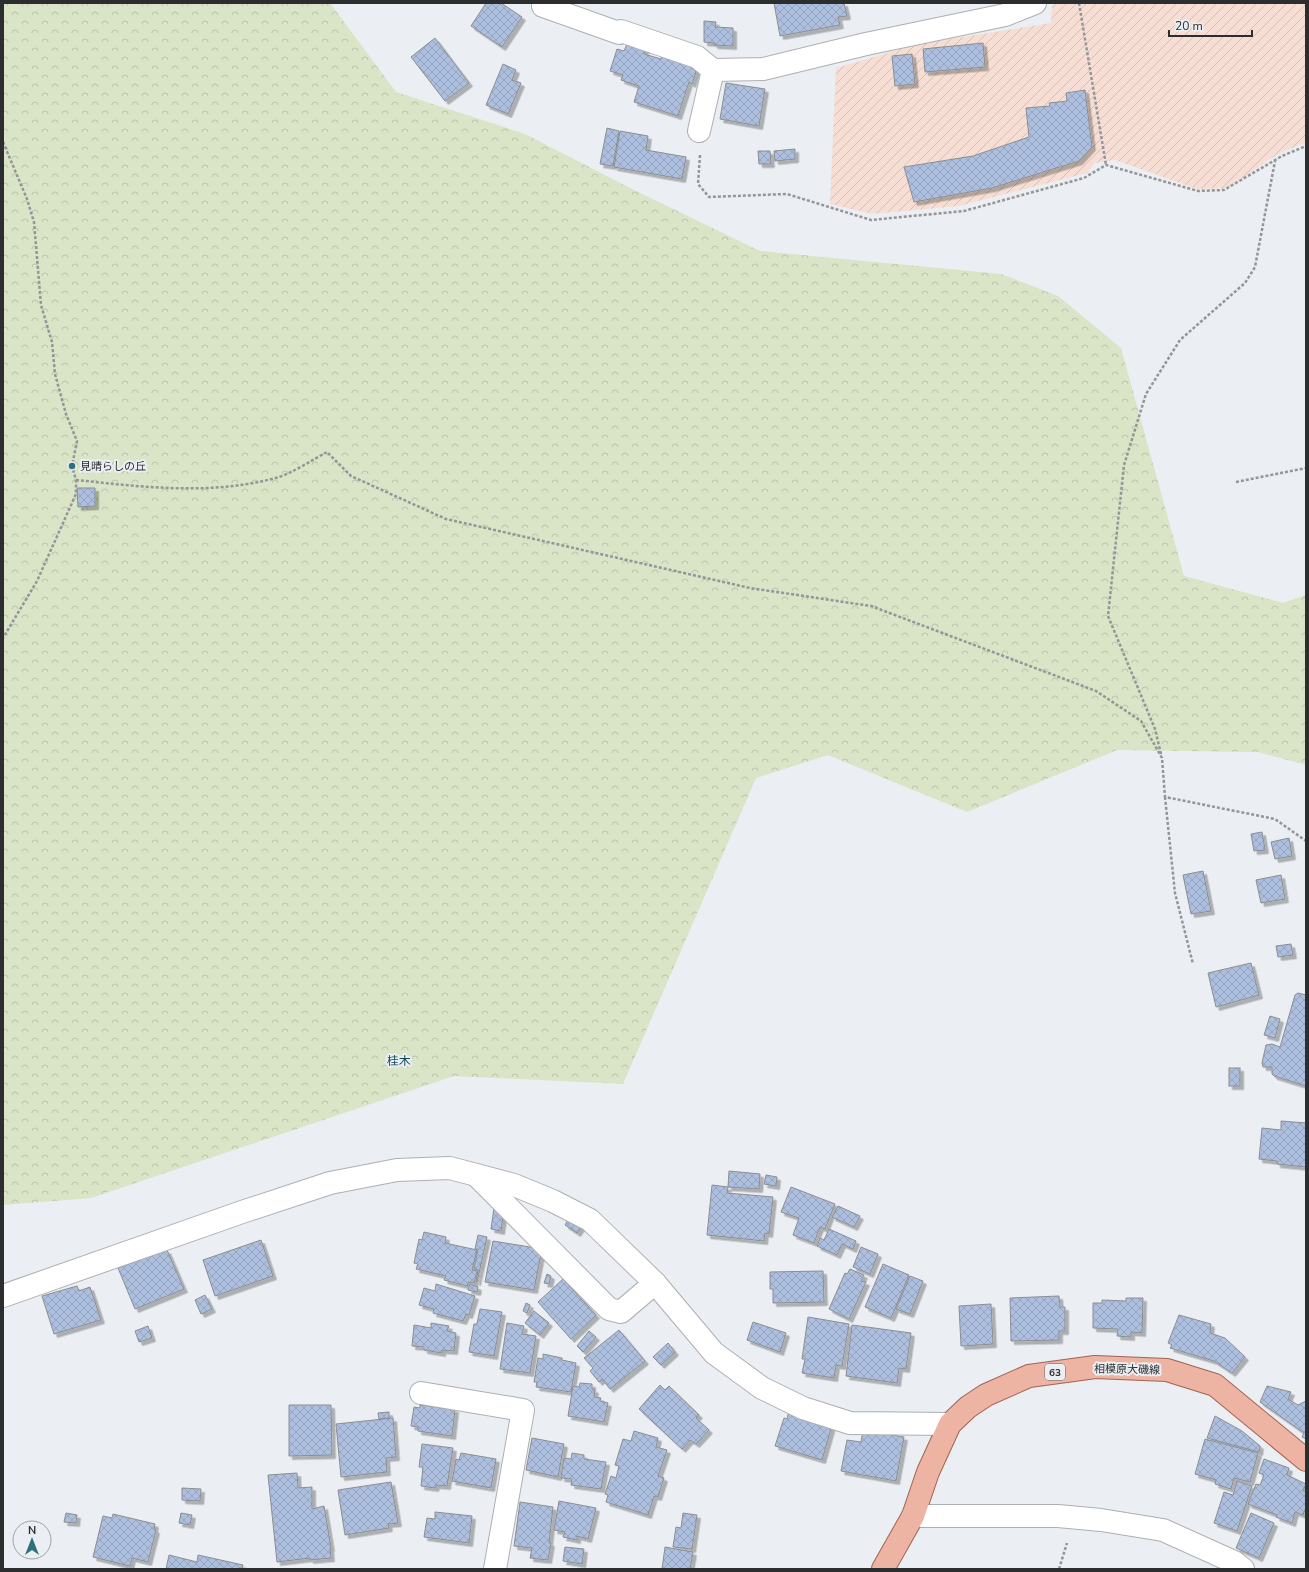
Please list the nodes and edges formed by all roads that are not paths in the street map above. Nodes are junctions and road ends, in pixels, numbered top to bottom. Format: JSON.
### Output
{"nodes":[{"id":1,"x":1035,"y":3,"type":"edge"},
{"id":2,"x":543,"y":6,"type":"dead end"},
{"id":3,"x":713,"y":70,"type":"junction"},
{"id":4,"x":699,"y":131,"type":"road end"},
{"id":5,"x":476,"y":1175,"type":"junction"},
{"id":6,"x":655,"y":1283,"type":"junction"},
{"id":7,"x":3,"y":1296,"type":"edge"},
{"id":8,"x":421,"y":1393,"type":"dead end"},
{"id":9,"x":950,"y":1424,"type":"junction"},
{"id":10,"x":1306,"y":1460,"type":"edge"},
{"id":11,"x":913,"y":1516,"type":"junction"},
{"id":12,"x":495,"y":1569,"type":"edge"},
{"id":13,"x":883,"y":1569,"type":"edge"},
{"id":14,"x":1243,"y":1569,"type":"edge"}],
"edges":[{"from":1,"to":3,"type":"street"},
{"from":2,"to":3,"type":"street"},
{"from":3,"to":4,"type":"street"},
{"from":5,"to":6,"type":"street"},
{"from":5,"to":6,"type":"street"},
{"from":5,"to":7,"type":"street"},
{"from":6,"to":9,"type":"street"},
{"from":8,"to":12,"type":"street"},
{"from":9,"to":10,"type":"main road","name":"相模原大磯線","number":"63"},
{"from":9,"to":11,"type":"main road","name":"相模原大磯線","number":"63"},
{"from":11,"to":13,"type":"main road","name":"相模原大磯線","number":"63"},
{"from":11,"to":14,"type":"street"}]}
